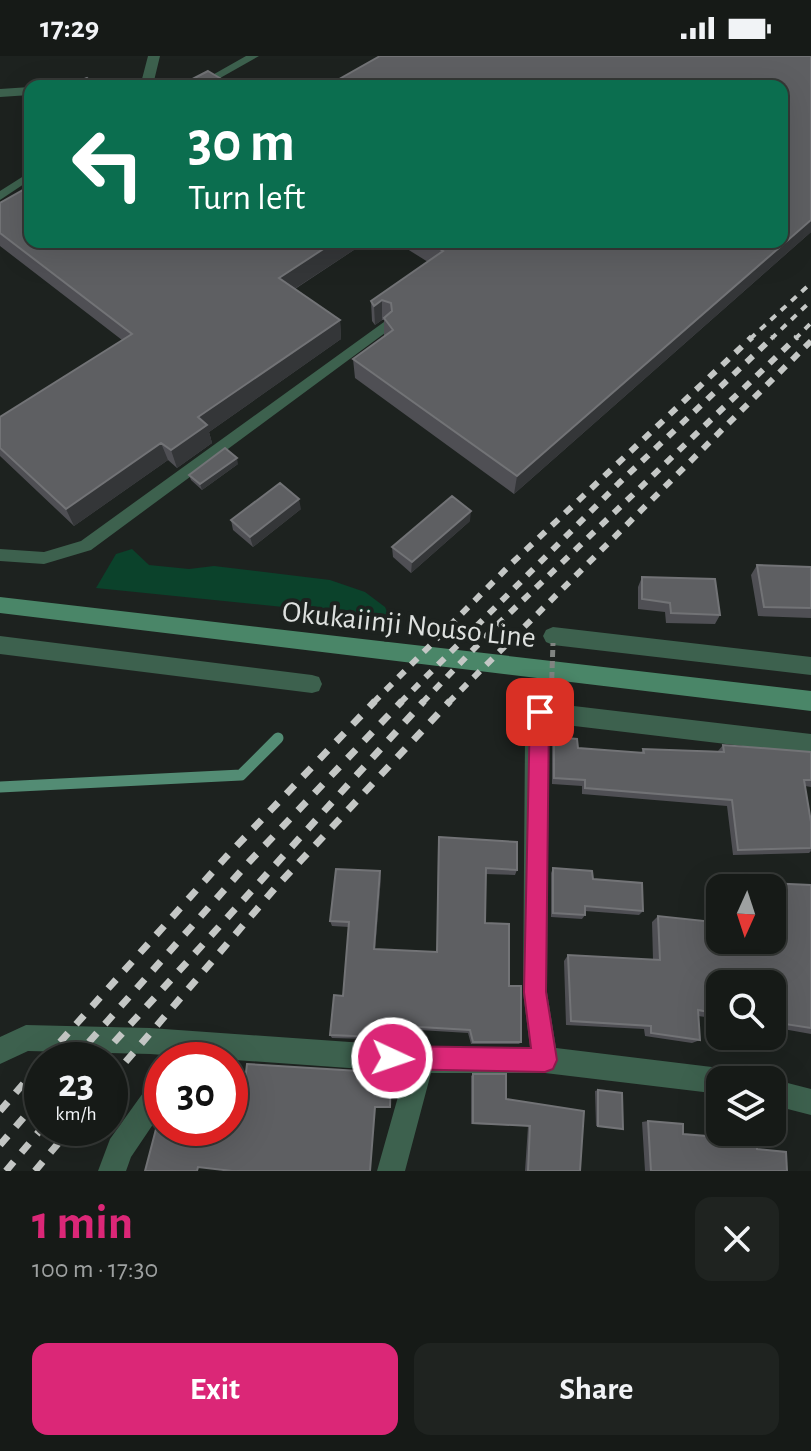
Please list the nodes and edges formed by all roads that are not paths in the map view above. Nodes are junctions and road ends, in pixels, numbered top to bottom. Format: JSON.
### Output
{"nodes":[{"id":1,"x":154,"y":56,"type":"edge"},
{"id":2,"x":254,"y":56,"type":"edge"},
{"id":3,"x":148,"y":80,"type":"edge"},
{"id":4,"x":209,"y":80,"type":"edge"},
{"id":5,"x":24,"y":91,"type":"edge"},
{"id":6,"x":0,"y":93,"type":"edge"},
{"id":7,"x":24,"y":179,"type":"edge"},
{"id":8,"x":0,"y":196,"type":"edge"},
{"id":9,"x":384,"y":327,"type":"edge"},
{"id":10,"x":0,"y":555,"type":"edge"},
{"id":11,"x":0,"y":605,"type":"edge"},
{"id":12,"x":553,"y":640,"type":"road end"},
{"id":13,"x":0,"y":645,"type":"edge"},
{"id":14,"x":811,"y":666,"type":"edge"},
{"id":15,"x":312,"y":684,"type":"dead end"},
{"id":16,"x":811,"y":701,"type":"edge"},
{"id":17,"x":811,"y":744,"type":"edge"},
{"id":18,"x":144,"y":1048,"type":"edge"},
{"id":19,"x":0,"y":1051,"type":"edge"},
{"id":20,"x":248,"y":1054,"type":"edge"},
{"id":21,"x":421,"y":1060,"type":"junction"},
{"id":22,"x":545,"y":1060,"type":"junction"},
{"id":23,"x":706,"y":1079,"type":"edge"},
{"id":24,"x":786,"y":1096,"type":"edge"},
{"id":25,"x":811,"y":1102,"type":"edge"},
{"id":26,"x":144,"y":1114,"type":"edge"},
{"id":27,"x":112,"y":1171,"type":"edge"},
{"id":28,"x":391,"y":1171,"type":"edge"}],
"edges":[{"from":1,"to":3,"type":"street"},
{"from":2,"to":4,"type":"lane"},
{"from":5,"to":6,"type":"street"},
{"from":7,"to":8,"type":"lane"},
{"from":9,"to":10,"type":"lane"},
{"from":11,"to":16,"type":"main road","name":"Okukaiinji Nouso Line"},
{"from":12,"to":14,"type":"street"},
{"from":13,"to":15,"type":"street"},
{"from":17,"to":22,"type":"street"},
{"from":18,"to":19,"type":"street"},
{"from":20,"to":21,"type":"street"},
{"from":21,"to":22,"type":"street"},
{"from":21,"to":28,"type":"street"},
{"from":22,"to":23,"type":"street"},
{"from":24,"to":25,"type":"street"},
{"from":26,"to":27,"type":"street"}]}
